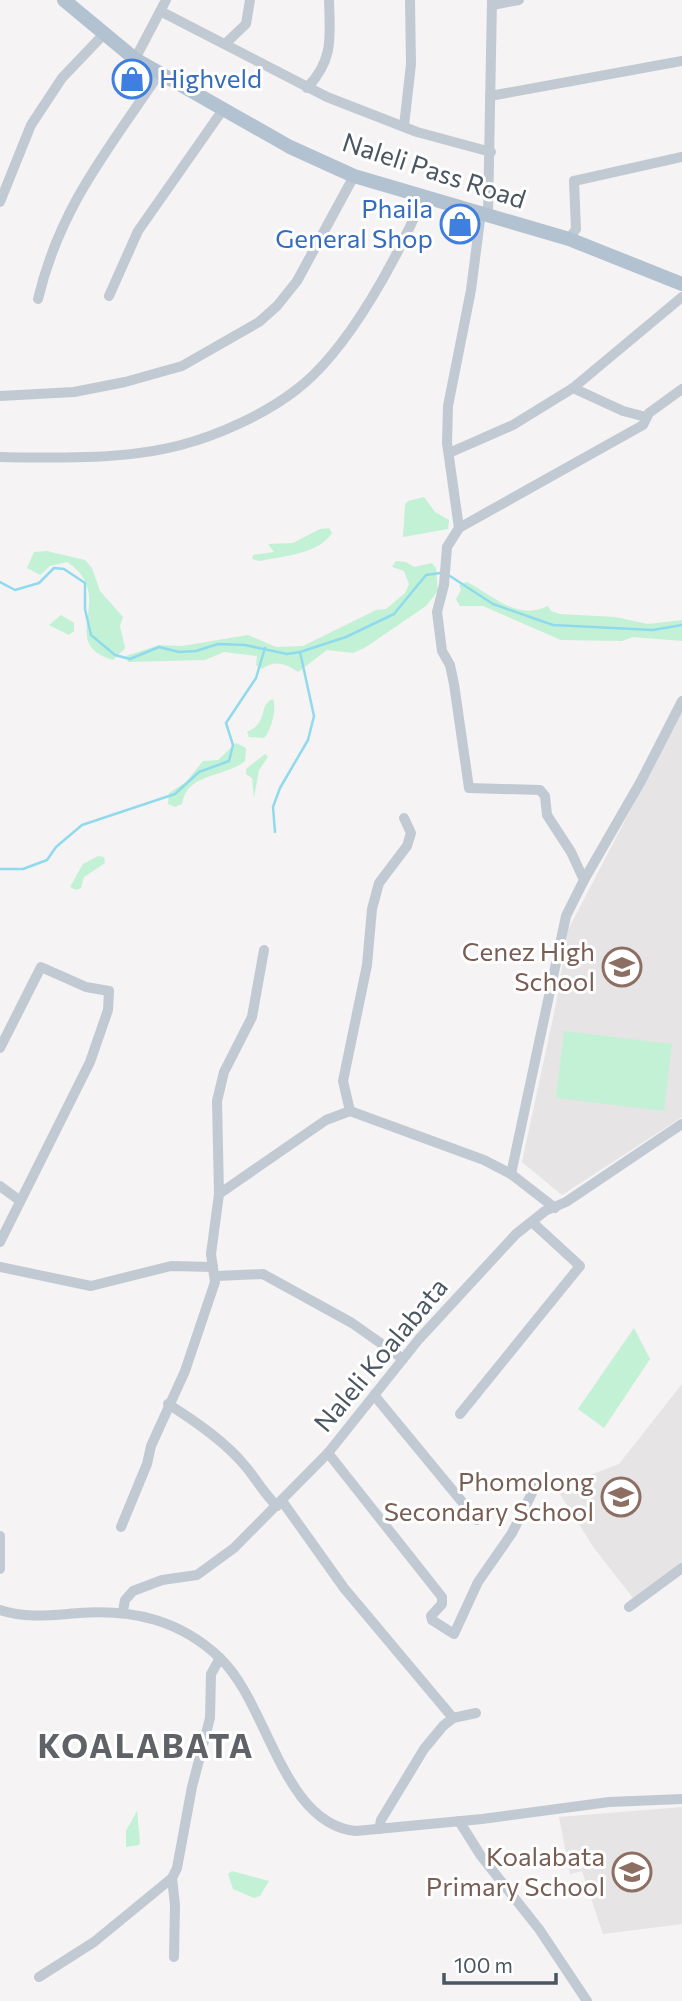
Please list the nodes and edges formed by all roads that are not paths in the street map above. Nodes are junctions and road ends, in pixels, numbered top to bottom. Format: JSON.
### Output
{"nodes":[{"id":1,"x":64,"y":0,"type":"edge"},
{"id":2,"x":250,"y":0,"type":"edge"},
{"id":3,"x":329,"y":0,"type":"edge"},
{"id":4,"x":410,"y":0,"type":"edge"},
{"id":5,"x":519,"y":0,"type":"edge"},
{"id":6,"x":164,"y":3,"type":"edge"},
{"id":7,"x":492,"y":3,"type":"edge"},
{"id":8,"x":103,"y":35,"type":"junction"},
{"id":9,"x":226,"y":43,"type":"junction"},
{"id":10,"x":135,"y":59,"type":"junction"},
{"id":11,"x":682,"y":61,"type":"edge"},
{"id":12,"x":159,"y":74,"type":"junction"},
{"id":13,"x":307,"y":88,"type":"junction"},
{"id":14,"x":490,"y":96,"type":"junction"},
{"id":15,"x":222,"y":111,"type":"junction"},
{"id":16,"x":404,"y":126,"type":"junction"},
{"id":17,"x":491,"y":152,"type":"junction"},
{"id":18,"x":682,"y":157,"type":"edge"},
{"id":19,"x":354,"y":176,"type":"junction"},
{"id":20,"x":424,"y":195,"type":"junction"},
{"id":21,"x":0,"y":202,"type":"edge"},
{"id":22,"x":485,"y":213,"type":"junction"},
{"id":23,"x":569,"y":239,"type":"junction"},
{"id":24,"x":682,"y":284,"type":"edge"},
{"id":25,"x":109,"y":296,"type":"dead end"},
{"id":26,"x":682,"y":297,"type":"edge"},
{"id":27,"x":38,"y":299,"type":"dead end"},
{"id":28,"x":573,"y":388,"type":"junction"},
{"id":29,"x":682,"y":389,"type":"edge"},
{"id":30,"x":0,"y":396,"type":"edge"},
{"id":31,"x":646,"y":417,"type":"junction"},
{"id":32,"x":449,"y":453,"type":"junction"},
{"id":33,"x":0,"y":457,"type":"edge"},
{"id":34,"x":459,"y":528,"type":"junction"},
{"id":35,"x":682,"y":701,"type":"edge"},
{"id":36,"x":404,"y":818,"type":"dead end"},
{"id":37,"x":584,"y":880,"type":"junction"},
{"id":38,"x":264,"y":950,"type":"dead end"},
{"id":39,"x":0,"y":1048,"type":"edge"},
{"id":40,"x":350,"y":1111,"type":"junction"},
{"id":41,"x":682,"y":1124,"type":"edge"},
{"id":42,"x":511,"y":1174,"type":"junction"},
{"id":43,"x":0,"y":1186,"type":"edge"},
{"id":44,"x":219,"y":1194,"type":"junction"},
{"id":45,"x":19,"y":1200,"type":"junction"},
{"id":46,"x":555,"y":1208,"type":"junction"},
{"id":47,"x":532,"y":1222,"type":"junction"},
{"id":48,"x":0,"y":1242,"type":"edge"},
{"id":49,"x":0,"y":1267,"type":"edge"},
{"id":50,"x":215,"y":1272,"type":"junction"},
{"id":51,"x":402,"y":1359,"type":"junction"},
{"id":52,"x":374,"y":1395,"type":"junction"},
{"id":53,"x":168,"y":1404,"type":"junction"},
{"id":54,"x":460,"y":1414,"type":"dead end"},
{"id":55,"x":328,"y":1453,"type":"junction"},
{"id":56,"x":535,"y":1487,"type":"dead end"},
{"id":57,"x":280,"y":1503,"type":"junction"},
{"id":58,"x":477,"y":1520,"type":"dead end"},
{"id":59,"x":121,"y":1527,"type":"dead end"},
{"id":60,"x":0,"y":1536,"type":"edge"},
{"id":61,"x":682,"y":1568,"type":"edge"},
{"id":62,"x":0,"y":1569,"type":"edge"},
{"id":63,"x":629,"y":1607,"type":"dead end"},
{"id":64,"x":0,"y":1610,"type":"edge"},
{"id":65,"x":122,"y":1611,"type":"junction"},
{"id":66,"x":220,"y":1658,"type":"junction"},
{"id":67,"x":476,"y":1713,"type":"dead end"},
{"id":68,"x":453,"y":1718,"type":"junction"},
{"id":69,"x":682,"y":1798,"type":"edge"},
{"id":70,"x":459,"y":1821,"type":"junction"},
{"id":71,"x":379,"y":1829,"type":"junction"},
{"id":72,"x":172,"y":1878,"type":"junction"},
{"id":73,"x":174,"y":1957,"type":"dead end"},
{"id":74,"x":39,"y":1977,"type":"dead end"},
{"id":75,"x":587,"y":2001,"type":"edge"}],
"edges":[{"from":1,"to":8,"type":"main road","name":"Naleli Pass Road"},
{"from":2,"to":9,"type":"street"},
{"from":3,"to":13,"type":"street"},
{"from":4,"to":16,"type":"street"},
{"from":5,"to":7,"type":"street"},
{"from":6,"to":9,"type":"street"},
{"from":6,"to":10,"type":"street"},
{"from":7,"to":14,"type":"street"},
{"from":8,"to":10,"type":"main road","name":"Naleli Pass Road"},
{"from":8,"to":21,"type":"street"},
{"from":9,"to":13,"type":"street"},
{"from":10,"to":12,"type":"main road","name":"Naleli Pass Road"},
{"from":11,"to":14,"type":"street"},
{"from":12,"to":15,"type":"main road","name":"Naleli Pass Road"},
{"from":12,"to":27,"type":"street"},
{"from":13,"to":16,"type":"street"},
{"from":14,"to":17,"type":"street"},
{"from":15,"to":19,"type":"main road","name":"Naleli Pass Road"},
{"from":15,"to":25,"type":"street"},
{"from":16,"to":17,"type":"street"},
{"from":17,"to":22,"type":"street"},
{"from":18,"to":23,"type":"street"},
{"from":19,"to":20,"type":"main road","name":"Naleli Pass Road"},
{"from":19,"to":30,"type":"street"},
{"from":20,"to":22,"type":"main road","name":"Naleli Pass Road"},
{"from":20,"to":33,"type":"street"},
{"from":22,"to":23,"type":"main road","name":"Naleli Pass Road"},
{"from":22,"to":32,"type":"street"},
{"from":23,"to":24,"type":"main road","name":"Naleli Pass Road"},
{"from":26,"to":28,"type":"street"},
{"from":28,"to":31,"type":"street"},
{"from":28,"to":32,"type":"street"},
{"from":29,"to":31,"type":"street"},
{"from":31,"to":34,"type":"street"},
{"from":32,"to":34,"type":"street"},
{"from":34,"to":37,"type":"street"},
{"from":35,"to":37,"type":"street"},
{"from":36,"to":40,"type":"street"},
{"from":37,"to":42,"type":"street"},
{"from":38,"to":44,"type":"street"},
{"from":39,"to":45,"type":"street"},
{"from":40,"to":42,"type":"street"},
{"from":40,"to":44,"type":"street"},
{"from":41,"to":46,"type":"street","name":"Naleli Koalabata"},
{"from":42,"to":46,"type":"street"},
{"from":43,"to":45,"type":"street"},
{"from":44,"to":50,"type":"street"},
{"from":45,"to":48,"type":"street"},
{"from":46,"to":47,"type":"street","name":"Naleli Koalabata"},
{"from":47,"to":51,"type":"street","name":"Naleli Koalabata"},
{"from":47,"to":54,"type":"street"},
{"from":49,"to":50,"type":"street"},
{"from":50,"to":51,"type":"street"},
{"from":50,"to":53,"type":"street"},
{"from":51,"to":52,"type":"street","name":"Naleli Koalabata"},
{"from":52,"to":55,"type":"street","name":"Naleli Koalabata"},
{"from":52,"to":58,"type":"street"},
{"from":53,"to":57,"type":"street"},
{"from":53,"to":59,"type":"street"},
{"from":55,"to":56,"type":"street"},
{"from":55,"to":57,"type":"street","name":"Naleli Koalabata"},
{"from":57,"to":65,"type":"street","name":"Naleli Koalabata"},
{"from":57,"to":68,"type":"street"},
{"from":60,"to":62,"type":"street"},
{"from":61,"to":63,"type":"street"},
{"from":64,"to":65,"type":"street"},
{"from":65,"to":66,"type":"street"},
{"from":66,"to":71,"type":"street"},
{"from":66,"to":72,"type":"street"},
{"from":67,"to":68,"type":"street"},
{"from":68,"to":71,"type":"street"},
{"from":69,"to":70,"type":"street"},
{"from":70,"to":71,"type":"street"},
{"from":70,"to":75,"type":"street"},
{"from":72,"to":73,"type":"street"},
{"from":72,"to":74,"type":"street"}]}
